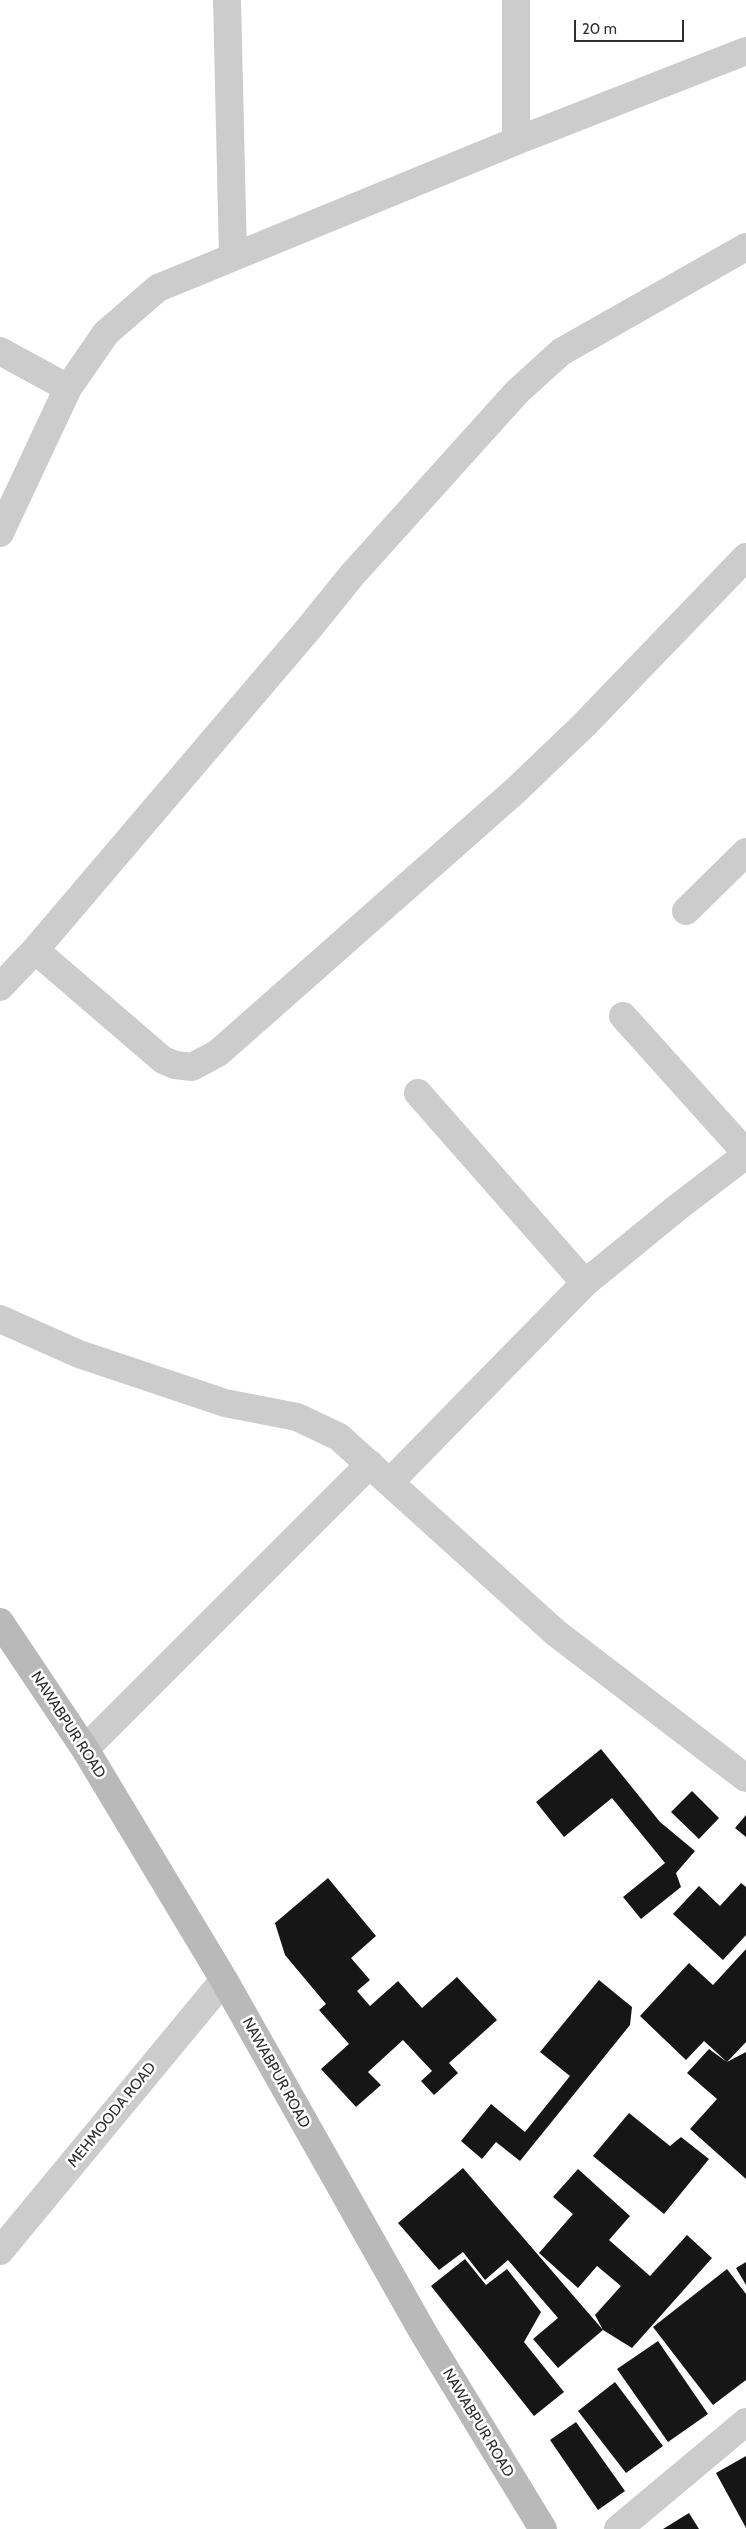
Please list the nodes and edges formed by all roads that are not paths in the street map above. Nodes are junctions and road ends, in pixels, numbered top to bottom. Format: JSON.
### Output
{"nodes":[{"id":1,"x":227,"y":0,"type":"edge"},
{"id":2,"x":516,"y":0,"type":"edge"},
{"id":3,"x":746,"y":51,"type":"edge"},
{"id":4,"x":516,"y":140,"type":"junction"},
{"id":5,"x":746,"y":247,"type":"edge"},
{"id":6,"x":233,"y":257,"type":"junction"},
{"id":7,"x":0,"y":351,"type":"edge"},
{"id":8,"x":68,"y":388,"type":"junction"},
{"id":9,"x":0,"y":533,"type":"edge"},
{"id":10,"x":746,"y":557,"type":"edge"},
{"id":11,"x":746,"y":852,"type":"edge"},
{"id":12,"x":686,"y":911,"type":"dead end"},
{"id":13,"x":35,"y":950,"type":"junction"},
{"id":14,"x":0,"y":987,"type":"edge"},
{"id":15,"x":624,"y":1016,"type":"dead end"},
{"id":16,"x":418,"y":1092,"type":"dead end"},
{"id":17,"x":746,"y":1154,"type":"edge"},
{"id":18,"x":585,"y":1283,"type":"junction"},
{"id":19,"x":0,"y":1319,"type":"edge"},
{"id":20,"x":370,"y":1464,"type":"junction"},
{"id":21,"x":390,"y":1482,"type":"junction"},
{"id":22,"x":0,"y":1622,"type":"edge"},
{"id":23,"x":85,"y":1749,"type":"junction"},
{"id":24,"x":741,"y":1767,"type":"edge"},
{"id":25,"x":224,"y":1980,"type":"junction"},
{"id":26,"x":0,"y":2251,"type":"edge"},
{"id":27,"x":746,"y":2422,"type":"edge"},
{"id":28,"x":543,"y":2529,"type":"edge"},
{"id":29,"x":618,"y":2529,"type":"edge"}],
"edges":[{"from":1,"to":6,"type":"street"},
{"from":2,"to":4,"type":"street"},
{"from":3,"to":4,"type":"street"},
{"from":4,"to":6,"type":"street"},
{"from":5,"to":13,"type":"street"},
{"from":6,"to":8,"type":"street"},
{"from":7,"to":8,"type":"street"},
{"from":8,"to":9,"type":"street"},
{"from":10,"to":13,"type":"street"},
{"from":11,"to":12,"type":"street"},
{"from":13,"to":14,"type":"street"},
{"from":15,"to":17,"type":"street"},
{"from":16,"to":18,"type":"street"},
{"from":17,"to":18,"type":"street"},
{"from":18,"to":21,"type":"street"},
{"from":19,"to":20,"type":"street"},
{"from":20,"to":21,"type":"street"},
{"from":20,"to":23,"type":"street"},
{"from":21,"to":24,"type":"street"},
{"from":22,"to":23,"type":"street","name":"NAWABPUR ROAD"},
{"from":23,"to":25,"type":"street","name":"NAWABPUR ROAD"},
{"from":25,"to":26,"type":"street","name":"MEHMOODA ROAD"},
{"from":25,"to":28,"type":"street","name":"NAWABPUR ROAD"},
{"from":27,"to":29,"type":"street"}]}
